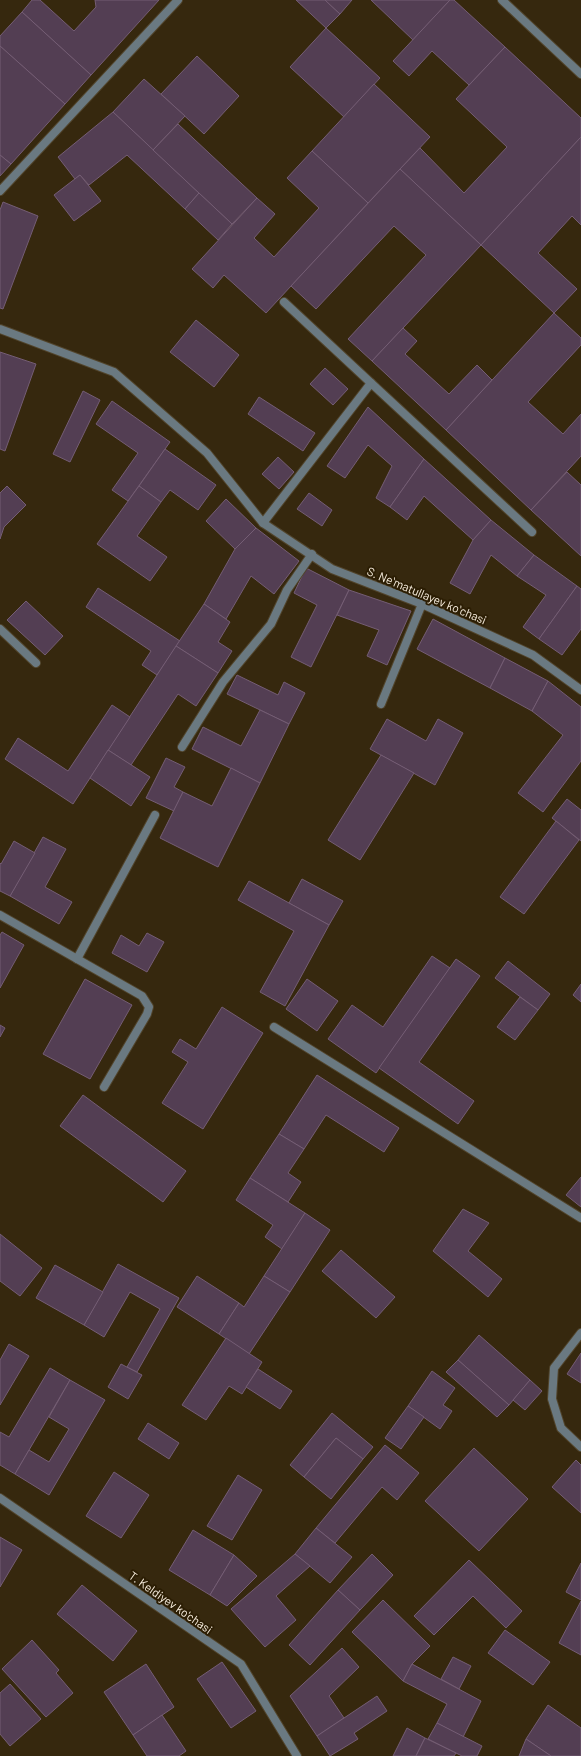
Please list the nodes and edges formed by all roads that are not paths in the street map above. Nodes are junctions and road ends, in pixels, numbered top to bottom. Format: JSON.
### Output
{"nodes":[{"id":1,"x":178,"y":0,"type":"edge"},
{"id":2,"x":502,"y":0,"type":"edge"},
{"id":3,"x":581,"y":74,"type":"edge"},
{"id":4,"x":0,"y":191,"type":"edge"},
{"id":5,"x":284,"y":302,"type":"dead end"},
{"id":6,"x":0,"y":329,"type":"edge"},
{"id":7,"x":371,"y":383,"type":"junction"},
{"id":8,"x":263,"y":523,"type":"junction"},
{"id":9,"x":532,"y":532,"type":"dead end"},
{"id":10,"x":312,"y":554,"type":"junction"},
{"id":11,"x":422,"y":604,"type":"junction"},
{"id":12,"x":0,"y":629,"type":"edge"},
{"id":13,"x":36,"y":663,"type":"dead end"},
{"id":14,"x":581,"y":690,"type":"edge"},
{"id":15,"x":381,"y":704,"type":"dead end"},
{"id":16,"x":182,"y":747,"type":"dead end"},
{"id":17,"x":156,"y":815,"type":"dead end"},
{"id":18,"x":0,"y":915,"type":"edge"},
{"id":19,"x":77,"y":959,"type":"junction"},
{"id":20,"x":274,"y":1027,"type":"dead end"},
{"id":21,"x":104,"y":1088,"type":"dead end"},
{"id":22,"x":581,"y":1218,"type":"edge"},
{"id":23,"x":581,"y":1333,"type":"edge"},
{"id":24,"x":581,"y":1447,"type":"edge"},
{"id":25,"x":0,"y":1498,"type":"edge"},
{"id":26,"x":297,"y":1756,"type":"edge"}],
"edges":[{"from":1,"to":4,"type":"street"},
{"from":2,"to":3,"type":"street"},
{"from":5,"to":7,"type":"street"},
{"from":6,"to":8,"type":"street","name":"S. Neʻmatullayev koʻchasi"},
{"from":7,"to":8,"type":"street"},
{"from":7,"to":9,"type":"street"},
{"from":8,"to":10,"type":"street","name":"S. Neʻmatullayev koʻchasi"},
{"from":10,"to":11,"type":"street","name":"S. Neʻmatullayev koʻchasi"},
{"from":10,"to":16,"type":"street"},
{"from":11,"to":14,"type":"street","name":"S. Neʻmatullayev koʻchasi"},
{"from":11,"to":15,"type":"street"},
{"from":12,"to":13,"type":"street"},
{"from":17,"to":19,"type":"street"},
{"from":18,"to":19,"type":"street"},
{"from":19,"to":21,"type":"street"},
{"from":20,"to":22,"type":"street"},
{"from":23,"to":24,"type":"street"},
{"from":25,"to":26,"type":"street","name":"T. Keldiyev ko'chasi"}]}
